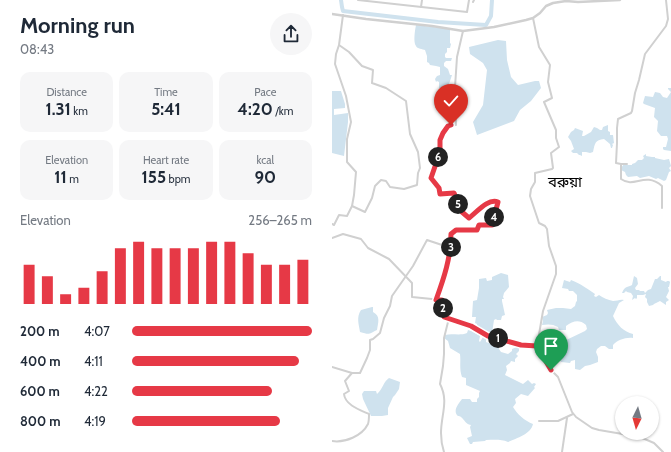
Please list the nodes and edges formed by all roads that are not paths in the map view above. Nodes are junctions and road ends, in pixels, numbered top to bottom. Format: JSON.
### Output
{"nodes":[{"id":1,"x":358,"y":0,"type":"edge"},
{"id":2,"x":362,"y":0,"type":"edge"},
{"id":3,"x":422,"y":0,"type":"edge"},
{"id":4,"x":469,"y":0,"type":"edge"},
{"id":5,"x":620,"y":0,"type":"edge"},
{"id":6,"x":666,"y":0,"type":"edge"},
{"id":7,"x":421,"y":7,"type":"junction"},
{"id":8,"x":332,"y":14,"type":"edge"},
{"id":9,"x":343,"y":15,"type":"junction"},
{"id":10,"x":533,"y":18,"type":"junction"},
{"id":11,"x":463,"y":31,"type":"junction"},
{"id":12,"x":339,"y":45,"type":"junction"},
{"id":13,"x":621,"y":164,"type":"junction"},
{"id":14,"x":627,"y":164,"type":"dead end"},
{"id":15,"x":352,"y":206,"type":"junction"},
{"id":16,"x":662,"y":208,"type":"dead end"},
{"id":17,"x":332,"y":224,"type":"edge"},
{"id":18,"x":332,"y":238,"type":"edge"},
{"id":19,"x":451,"y":248,"type":"junction"},
{"id":20,"x":436,"y":300,"type":"junction"},
{"id":21,"x":449,"y":318,"type":"junction"},
{"id":22,"x":537,"y":346,"type":"junction"},
{"id":23,"x":332,"y":368,"type":"edge"},
{"id":24,"x":352,"y":373,"type":"junction"},
{"id":25,"x":573,"y":414,"type":"junction"},
{"id":26,"x":567,"y":418,"type":"junction"},
{"id":27,"x":539,"y":421,"type":"dead end"},
{"id":28,"x":332,"y":441,"type":"edge"},
{"id":29,"x":444,"y":452,"type":"edge"},
{"id":30,"x":562,"y":452,"type":"edge"},
{"id":31,"x":664,"y":452,"type":"edge"}],
"edges":[{"from":1,"to":2,"type":"street"},
{"from":2,"to":7,"type":"street"},
{"from":3,"to":7,"type":"street"},
{"from":4,"to":7,"type":"street"},
{"from":5,"to":10,"type":"street"},
{"from":6,"to":13,"type":"street"},
{"from":8,"to":9,"type":"street"},
{"from":9,"to":11,"type":"street"},
{"from":9,"to":12,"type":"street"},
{"from":10,"to":11,"type":"street"},
{"from":10,"to":22,"type":"street"},
{"from":11,"to":19,"type":"street"},
{"from":12,"to":15,"type":"street"},
{"from":12,"to":15,"type":"street"},
{"from":13,"to":14,"type":"street"},
{"from":13,"to":16,"type":"street"},
{"from":15,"to":17,"type":"street"},
{"from":18,"to":20,"type":"street"},
{"from":19,"to":20,"type":"street"},
{"from":19,"to":24,"type":"street"},
{"from":20,"to":21,"type":"street"},
{"from":21,"to":22,"type":"street"},
{"from":21,"to":29,"type":"street"},
{"from":22,"to":25,"type":"street"},
{"from":23,"to":24,"type":"street"},
{"from":24,"to":28,"type":"street"},
{"from":25,"to":26,"type":"street"},
{"from":25,"to":31,"type":"street"},
{"from":26,"to":27,"type":"street"},
{"from":26,"to":30,"type":"street"}]}
